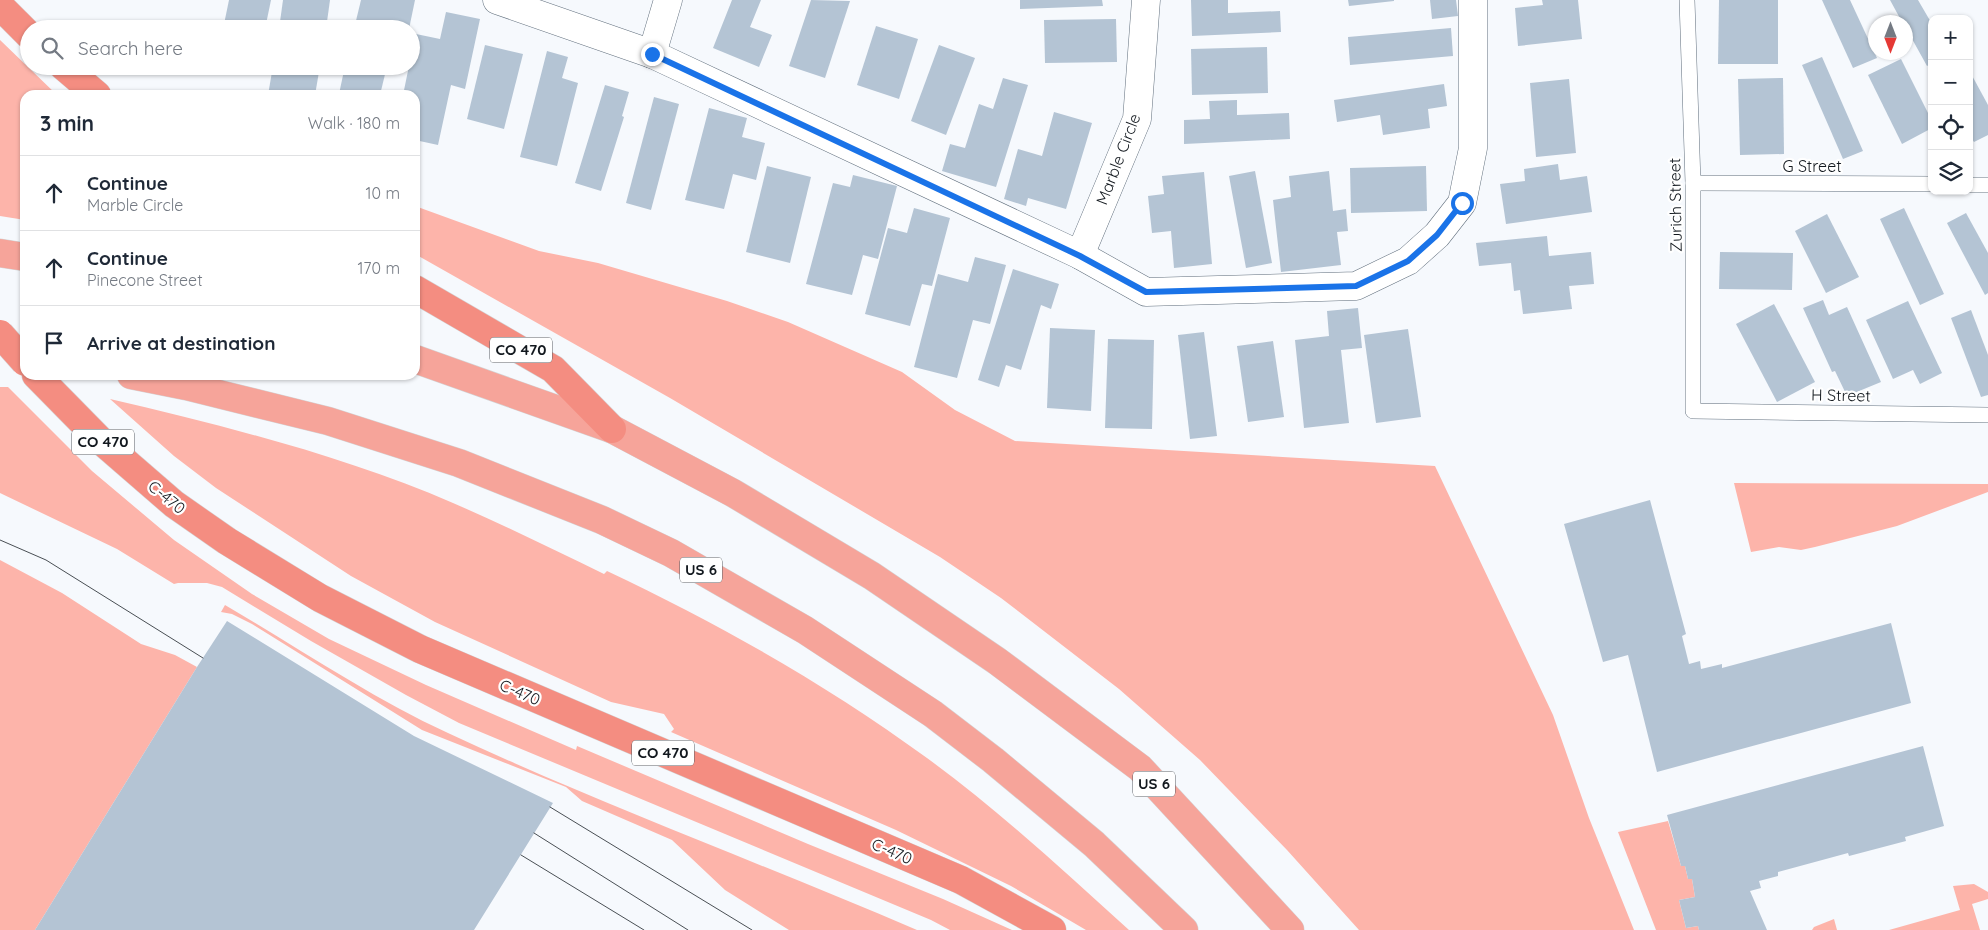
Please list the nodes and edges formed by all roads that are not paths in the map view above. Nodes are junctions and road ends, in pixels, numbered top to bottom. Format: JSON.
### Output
{"nodes":[{"id":1,"x":497,"y":0,"type":"edge"},
{"id":2,"x":668,"y":0,"type":"edge"},
{"id":3,"x":1146,"y":0,"type":"edge"},
{"id":4,"x":1473,"y":0,"type":"edge"},
{"id":5,"x":1687,"y":0,"type":"edge"},
{"id":6,"x":0,"y":6,"type":"edge"},
{"id":7,"x":20,"y":26,"type":"edge"},
{"id":8,"x":652,"y":54,"type":"junction"},
{"id":9,"x":74,"y":75,"type":"edge"},
{"id":10,"x":91,"y":90,"type":"edge"},
{"id":11,"x":1693,"y":184,"type":"junction"},
{"id":12,"x":1928,"y":184,"type":"edge"},
{"id":13,"x":1973,"y":185,"type":"edge"},
{"id":14,"x":1988,"y":185,"type":"edge"},
{"id":15,"x":0,"y":253,"type":"edge"},
{"id":16,"x":20,"y":256,"type":"edge"},
{"id":17,"x":1080,"y":256,"type":"junction"},
{"id":18,"x":420,"y":292,"type":"edge"},
{"id":19,"x":0,"y":334,"type":"edge"},
{"id":20,"x":0,"y":353,"type":"edge"},
{"id":21,"x":20,"y":355,"type":"edge"},
{"id":22,"x":20,"y":356,"type":"edge"},
{"id":23,"x":420,"y":361,"type":"edge"},
{"id":24,"x":41,"y":380,"type":"edge"},
{"id":25,"x":157,"y":380,"type":"edge"},
{"id":26,"x":1693,"y":410,"type":"joint"},
{"id":27,"x":1988,"y":415,"type":"edge"},
{"id":28,"x":612,"y":429,"type":"junction"},
{"id":29,"x":1052,"y":930,"type":"edge"},
{"id":30,"x":1184,"y":930,"type":"edge"},
{"id":31,"x":1290,"y":930,"type":"edge"}],
"edges":[{"from":1,"to":8,"type":"street"},
{"from":2,"to":8,"type":"street"},
{"from":3,"to":17,"type":"street","name":"Marble Circle"},
{"from":4,"to":17,"type":"street"},
{"from":5,"to":11,"type":"lane","name":"Zurich Street"},
{"from":6,"to":7,"type":"highway"},
{"from":8,"to":17,"type":"street"},
{"from":9,"to":10,"type":"highway"},
{"from":11,"to":12,"type":"lane","name":"G Street"},
{"from":11,"to":26,"type":"lane","name":"Zurich Street"},
{"from":13,"to":14,"type":"lane"},
{"from":15,"to":16,"type":"highway"},
{"from":18,"to":28,"type":"highway","number":"CO 470"},
{"from":19,"to":22,"type":"highway","bridge":true},
{"from":20,"to":21,"type":"highway"},
{"from":23,"to":28,"type":"highway","number":"US 6"},
{"from":24,"to":29,"type":"highway","name":"C-470","number":"CO 470"},
{"from":25,"to":30,"type":"highway","number":"US 6"},
{"from":26,"to":27,"type":"lane","name":"H Street"},
{"from":28,"to":31,"type":"highway","number":"US 6"}]}
